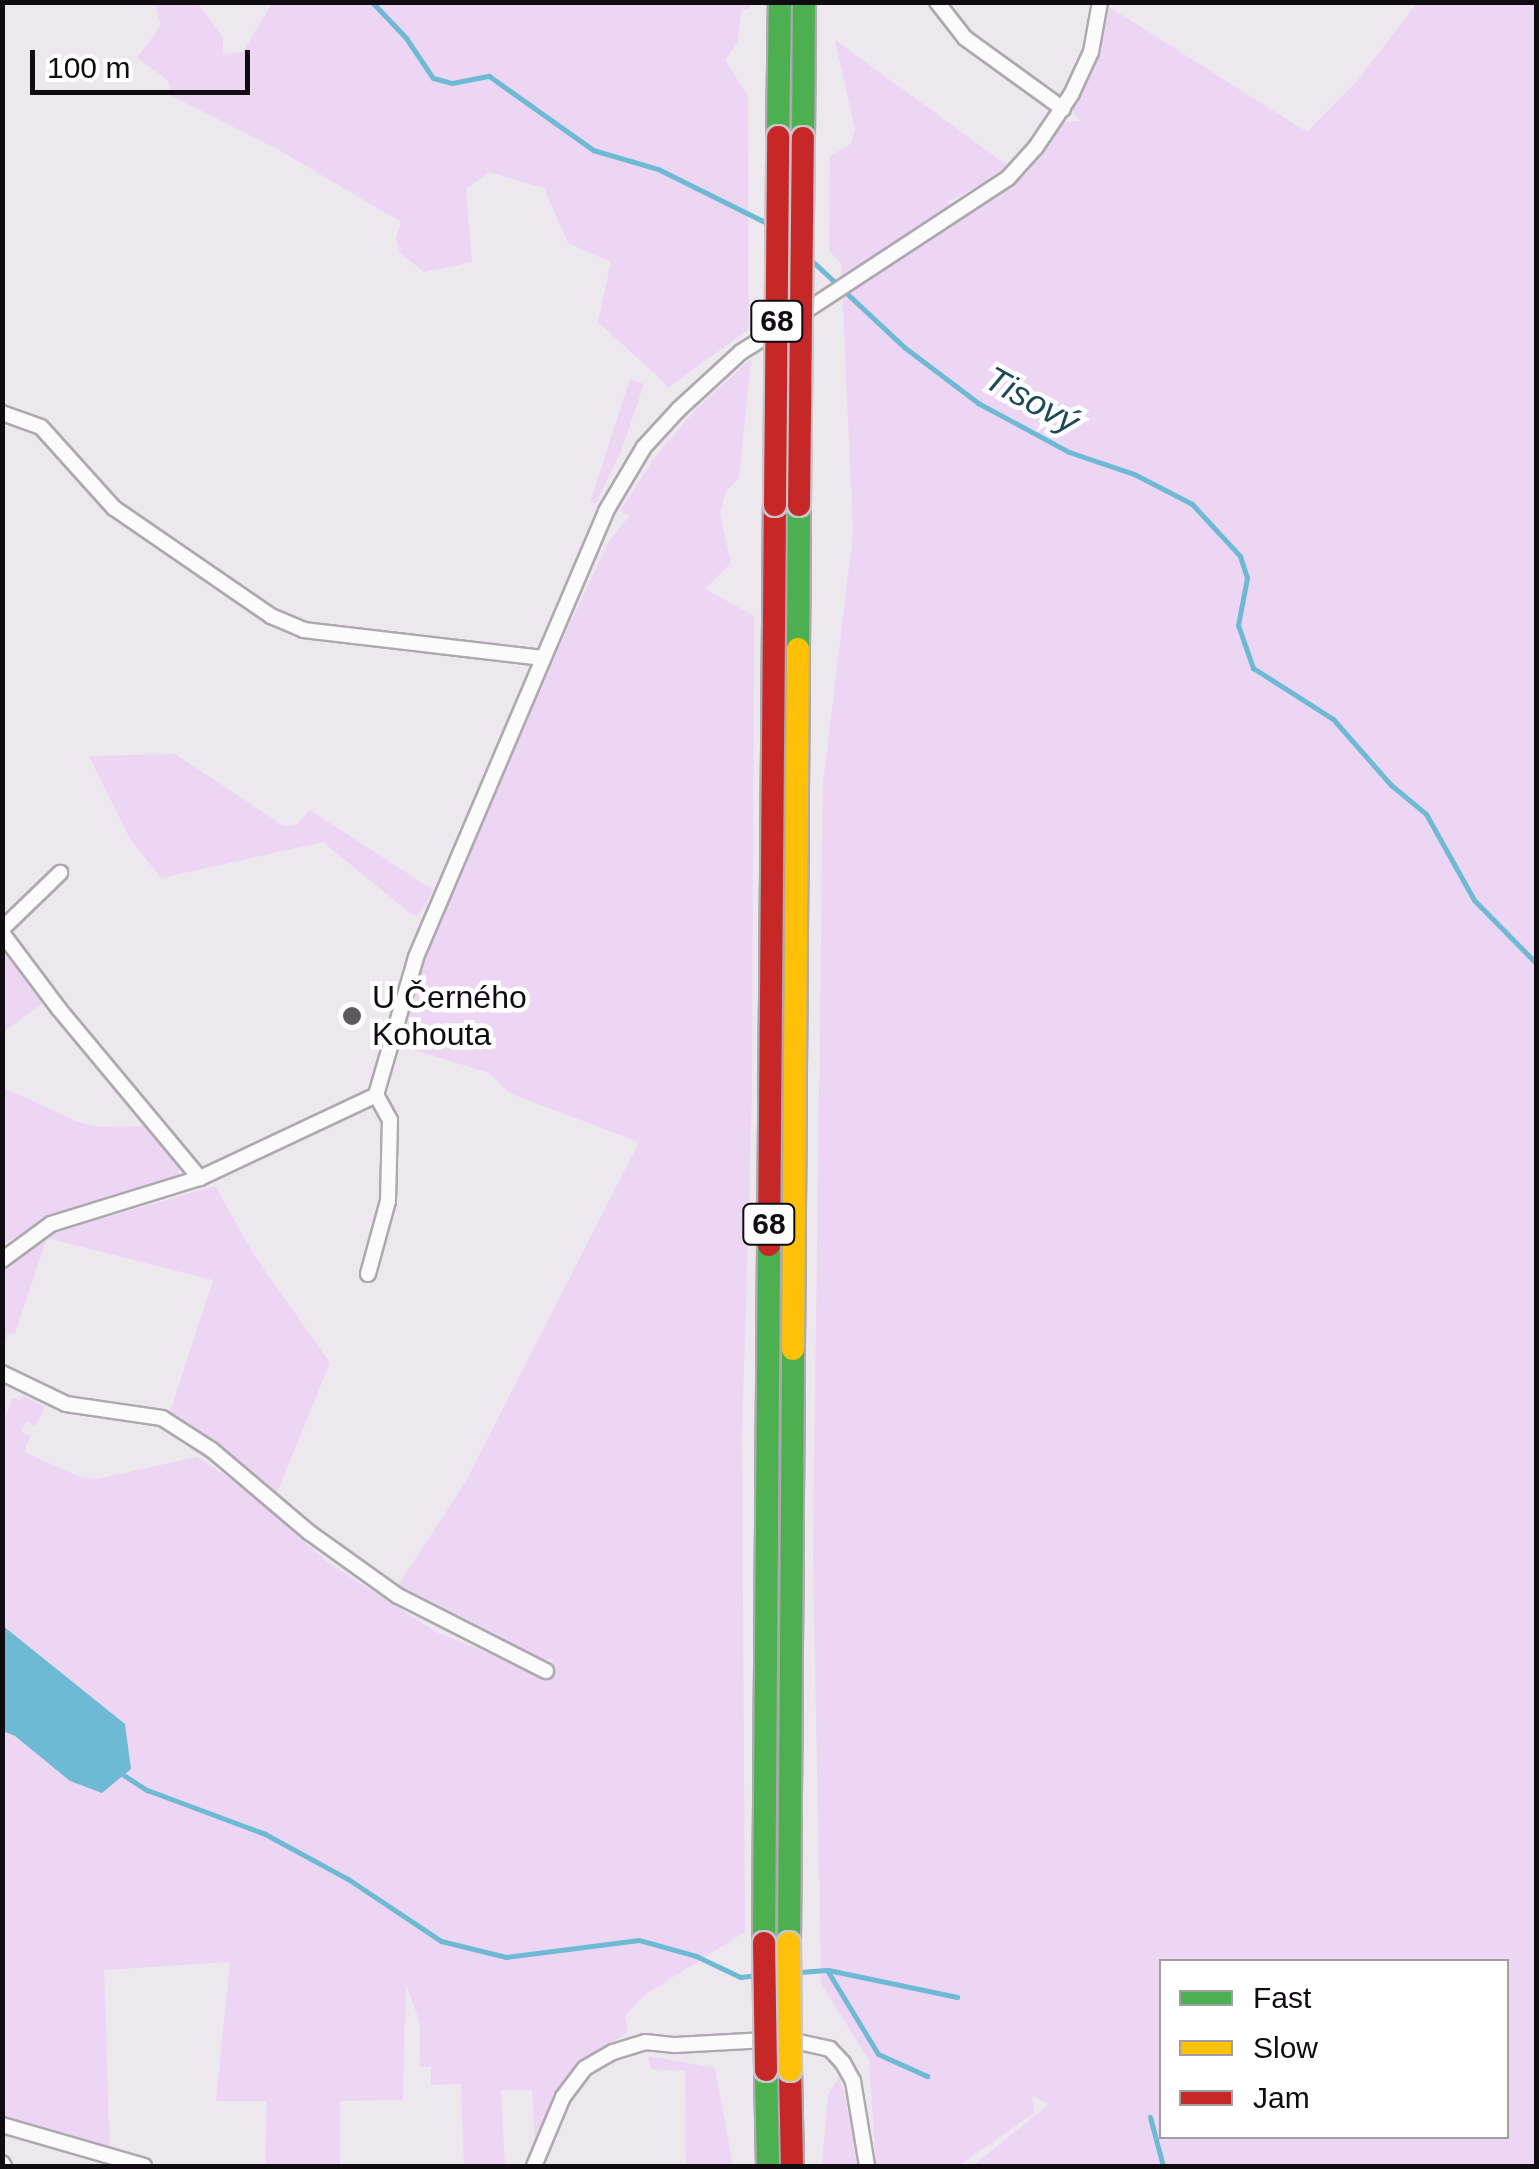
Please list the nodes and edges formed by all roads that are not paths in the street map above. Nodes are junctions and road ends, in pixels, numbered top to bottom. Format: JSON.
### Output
{"nodes":[{"id":1,"x":780,"y":2,"type":"edge"},
{"id":2,"x":804,"y":2,"type":"edge"},
{"id":3,"x":938,"y":2,"type":"edge"},
{"id":4,"x":1100,"y":2,"type":"edge"},
{"id":5,"x":1063,"y":109,"type":"junction"},
{"id":6,"x":2,"y":413,"type":"edge"},
{"id":7,"x":787,"y":505,"type":"junction"},
{"id":8,"x":542,"y":658,"type":"junction"},
{"id":9,"x":60,"y":873,"type":"dead end"},
{"id":10,"x":2,"y":932,"type":"edge"},
{"id":11,"x":376,"y":1095,"type":"junction"},
{"id":12,"x":200,"y":1178,"type":"junction"},
{"id":13,"x":2,"y":1260,"type":"edge"},
{"id":14,"x":368,"y":1274,"type":"dead end"},
{"id":15,"x":2,"y":1373,"type":"edge"},
{"id":16,"x":546,"y":1670,"type":"dead end"},
{"id":17,"x":2,"y":2124,"type":"edge"},
{"id":18,"x":144,"y":2166,"type":"edge"},
{"id":19,"x":534,"y":2166,"type":"edge"},
{"id":20,"x":768,"y":2166,"type":"edge"},
{"id":21,"x":792,"y":2166,"type":"edge"},
{"id":22,"x":867,"y":2166,"type":"edge"}],
"edges":[{"from":1,"to":7,"type":"highway","number":"68","bridge":true},
{"from":2,"to":7,"type":"highway","number":"68","bridge":true},
{"from":3,"to":5,"type":"street"},
{"from":4,"to":5,"type":"street"},
{"from":5,"to":8,"type":"street"},
{"from":6,"to":8,"type":"street"},
{"from":7,"to":20,"type":"highway","number":"68","bridge":true},
{"from":7,"to":21,"type":"highway","number":"68","bridge":true},
{"from":8,"to":11,"type":"street"},
{"from":9,"to":10,"type":"street"},
{"from":10,"to":12,"type":"street"},
{"from":11,"to":12,"type":"street"},
{"from":11,"to":14,"type":"street"},
{"from":12,"to":13,"type":"street"},
{"from":15,"to":16,"type":"street"},
{"from":17,"to":18,"type":"street"},
{"from":19,"to":22,"type":"street"}]}
